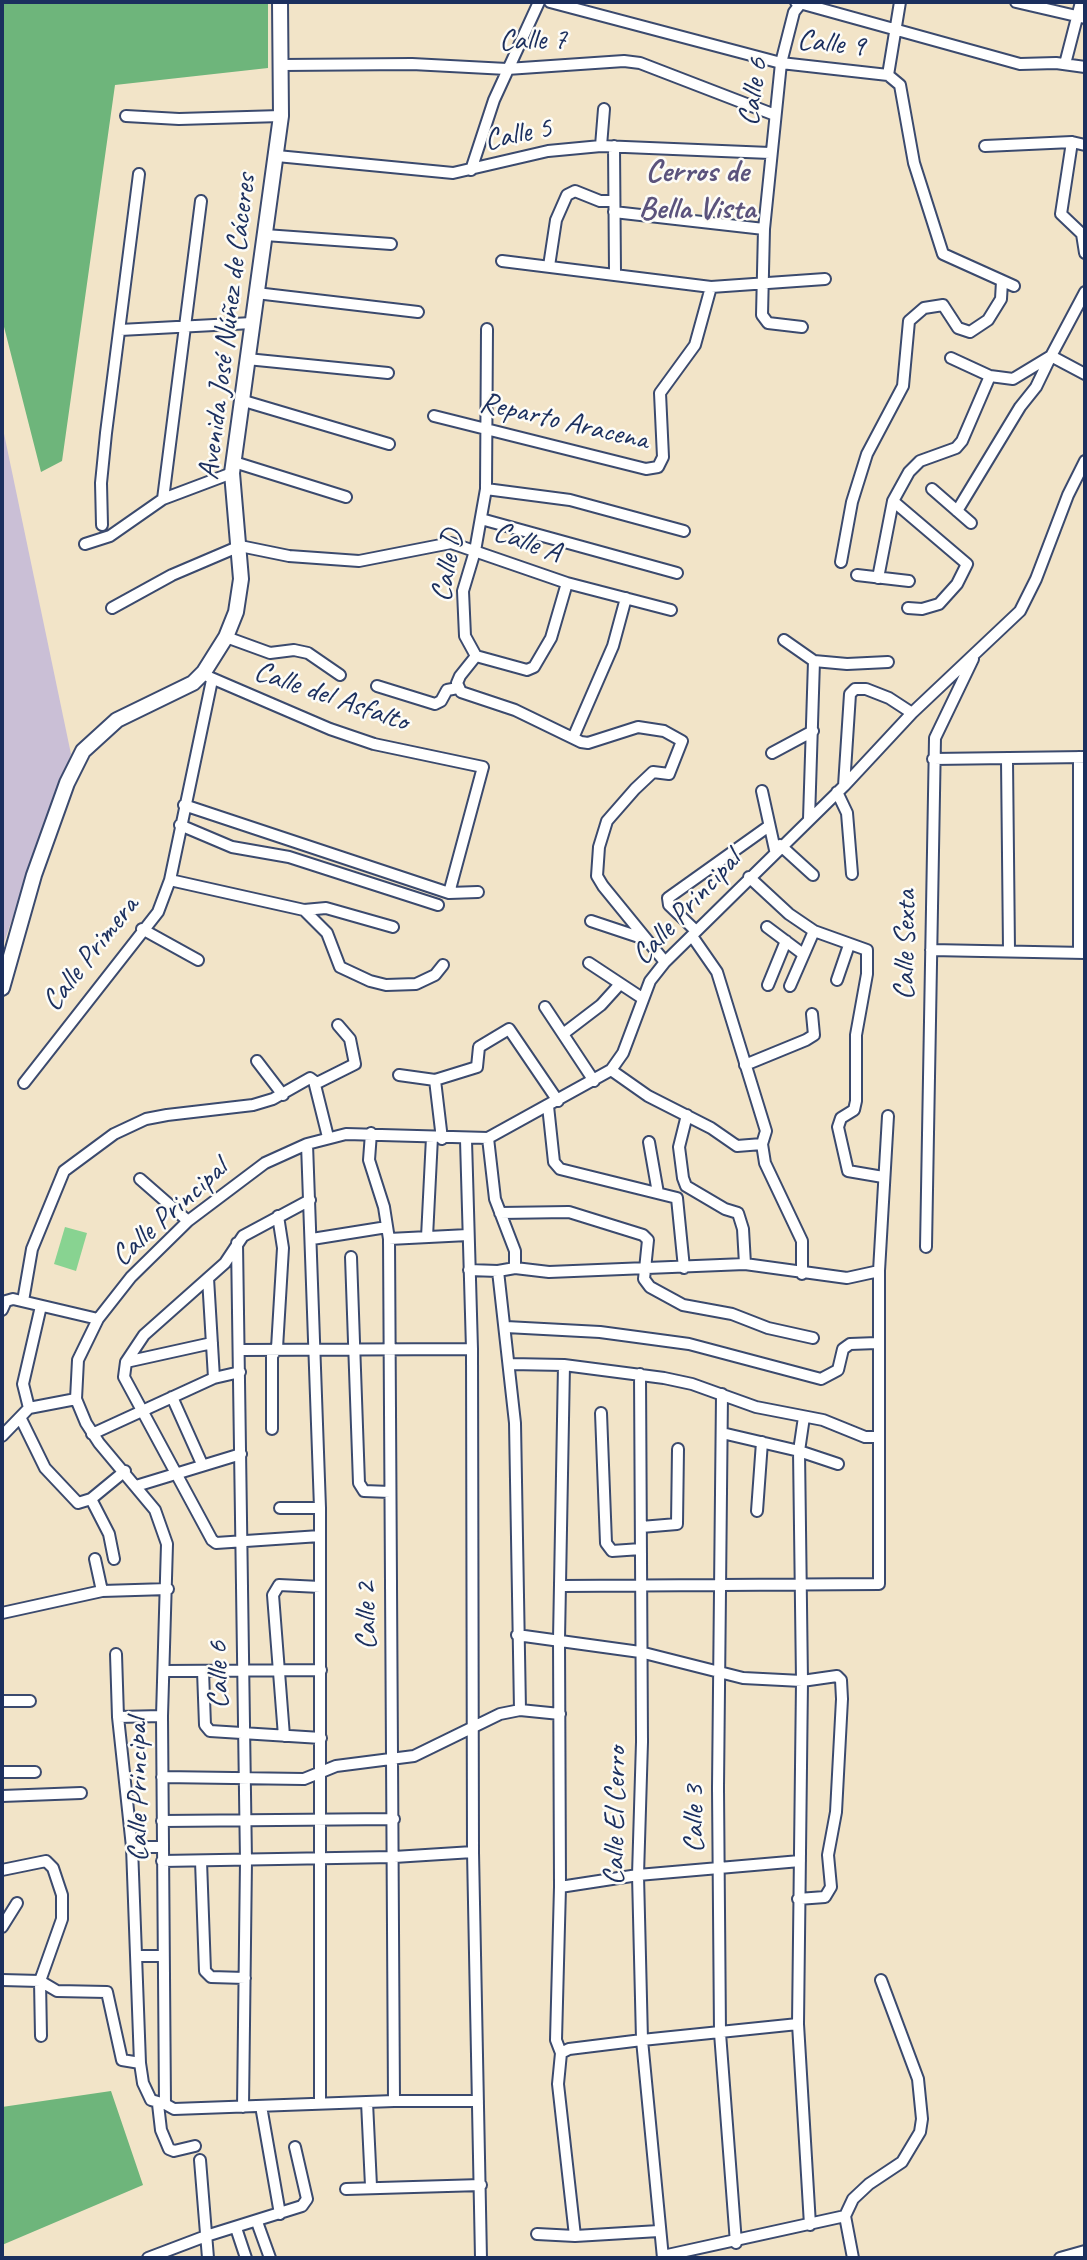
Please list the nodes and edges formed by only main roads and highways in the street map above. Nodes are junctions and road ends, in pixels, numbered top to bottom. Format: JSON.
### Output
{"nodes":[{"id":1,"x":280,"y":2,"type":"edge"},
{"id":2,"x":2,"y":988,"type":"edge"}],
"edges":[{"from":1,"to":2,"type":"main road","name":"Avenida José Núñez de Cáceres"}]}
